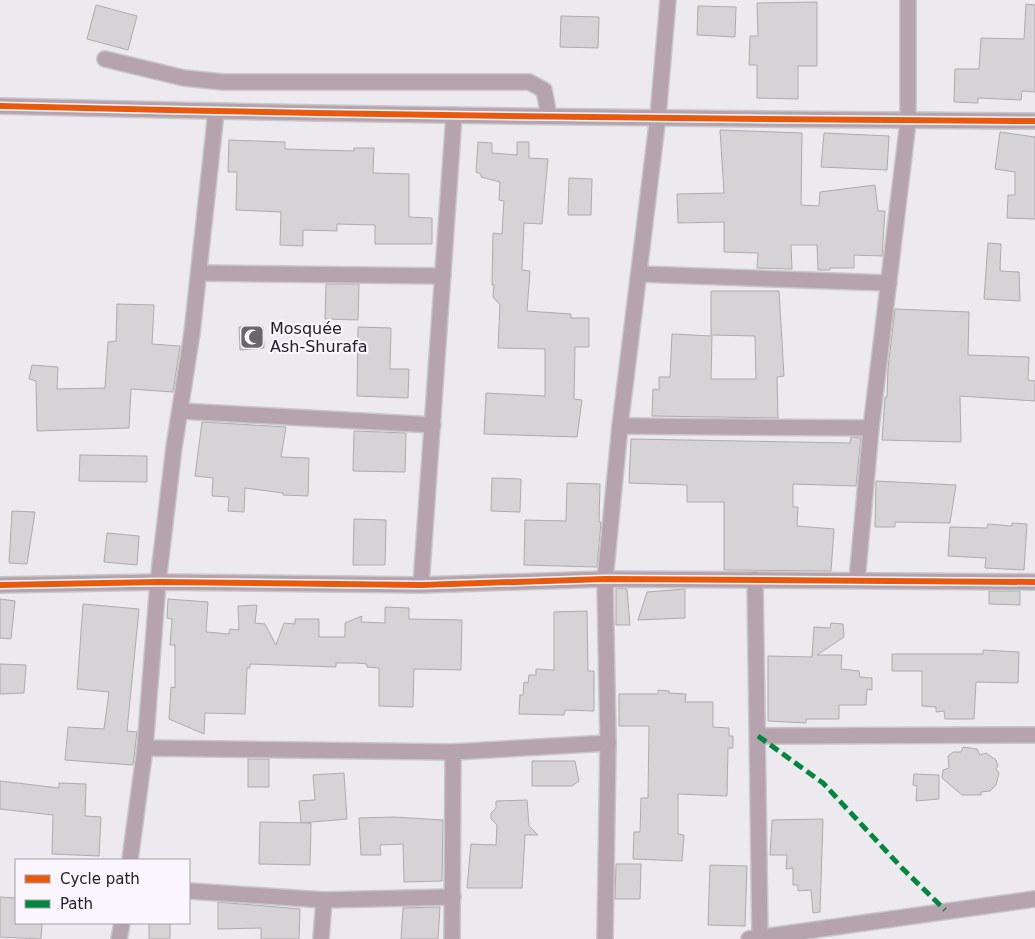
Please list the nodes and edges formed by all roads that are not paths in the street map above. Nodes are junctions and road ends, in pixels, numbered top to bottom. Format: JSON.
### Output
{"nodes":[{"id":1,"x":668,"y":0,"type":"edge"},
{"id":2,"x":908,"y":0,"type":"edge"},
{"id":3,"x":105,"y":59,"type":"dead end"},
{"id":4,"x":0,"y":106,"type":"edge"},
{"id":5,"x":216,"y":112,"type":"junction"},
{"id":6,"x":454,"y":115,"type":"junction"},
{"id":7,"x":549,"y":116,"type":"junction"},
{"id":8,"x":658,"y":116,"type":"junction"},
{"id":9,"x":1035,"y":121,"type":"edge"},
{"id":10,"x":908,"y":122,"type":"junction"},
{"id":11,"x":199,"y":273,"type":"junction"},
{"id":12,"x":640,"y":274,"type":"junction"},
{"id":13,"x":443,"y":276,"type":"junction"},
{"id":14,"x":889,"y":283,"type":"junction"},
{"id":15,"x":180,"y":411,"type":"junction"},
{"id":16,"x":433,"y":424,"type":"junction"},
{"id":17,"x":620,"y":426,"type":"junction"},
{"id":18,"x":871,"y":428,"type":"junction"},
{"id":19,"x":605,"y":579,"type":"junction"},
{"id":20,"x":755,"y":579,"type":"junction"},
{"id":21,"x":856,"y":580,"type":"junction"},
{"id":22,"x":158,"y":582,"type":"junction"},
{"id":23,"x":1035,"y":582,"type":"edge"},
{"id":24,"x":0,"y":585,"type":"edge"},
{"id":25,"x":421,"y":585,"type":"junction"},
{"id":26,"x":758,"y":736,"type":"junction"},
{"id":27,"x":1035,"y":736,"type":"edge"},
{"id":28,"x":608,"y":743,"type":"junction"},
{"id":29,"x":145,"y":748,"type":"junction"},
{"id":30,"x":453,"y":752,"type":"junction"},
{"id":31,"x":130,"y":859,"type":"edge"},
{"id":32,"x":190,"y":891,"type":"edge"},
{"id":33,"x":453,"y":897,"type":"junction"},
{"id":34,"x":1035,"y":899,"type":"edge"},
{"id":35,"x":324,"y":900,"type":"junction"},
{"id":36,"x":122,"y":924,"type":"edge"},
{"id":37,"x":755,"y":938,"type":"edge"},
{"id":38,"x":119,"y":939,"type":"edge"},
{"id":39,"x":321,"y":939,"type":"edge"},
{"id":40,"x":452,"y":939,"type":"edge"},
{"id":41,"x":605,"y":939,"type":"edge"}],
"edges":[{"from":1,"to":8,"type":"street"},
{"from":2,"to":10,"type":"street"},
{"from":3,"to":7,"type":"street"},
{"from":4,"to":5,"type":"street"},
{"from":5,"to":6,"type":"street"},
{"from":5,"to":11,"type":"street"},
{"from":6,"to":7,"type":"street"},
{"from":6,"to":13,"type":"street"},
{"from":7,"to":8,"type":"street"},
{"from":8,"to":10,"type":"street"},
{"from":8,"to":12,"type":"street"},
{"from":9,"to":10,"type":"street"},
{"from":10,"to":14,"type":"street"},
{"from":11,"to":13,"type":"street"},
{"from":11,"to":15,"type":"street"},
{"from":12,"to":14,"type":"street"},
{"from":12,"to":17,"type":"street"},
{"from":13,"to":16,"type":"street"},
{"from":14,"to":18,"type":"street"},
{"from":15,"to":16,"type":"street"},
{"from":15,"to":22,"type":"street"},
{"from":16,"to":25,"type":"street"},
{"from":17,"to":18,"type":"street"},
{"from":17,"to":19,"type":"street"},
{"from":18,"to":21,"type":"street"},
{"from":19,"to":20,"type":"street"},
{"from":19,"to":25,"type":"street"},
{"from":19,"to":28,"type":"street"},
{"from":20,"to":21,"type":"street"},
{"from":20,"to":26,"type":"street"},
{"from":21,"to":23,"type":"street"},
{"from":22,"to":24,"type":"street"},
{"from":22,"to":25,"type":"street"},
{"from":22,"to":29,"type":"street"},
{"from":26,"to":27,"type":"street"},
{"from":26,"to":37,"type":"street"},
{"from":28,"to":30,"type":"street"},
{"from":28,"to":41,"type":"street"},
{"from":29,"to":30,"type":"street"},
{"from":29,"to":31,"type":"street"},
{"from":30,"to":33,"type":"street"},
{"from":32,"to":35,"type":"street"},
{"from":33,"to":35,"type":"street"},
{"from":33,"to":40,"type":"street"},
{"from":34,"to":37,"type":"street"},
{"from":35,"to":39,"type":"street"},
{"from":36,"to":38,"type":"street"}]}
